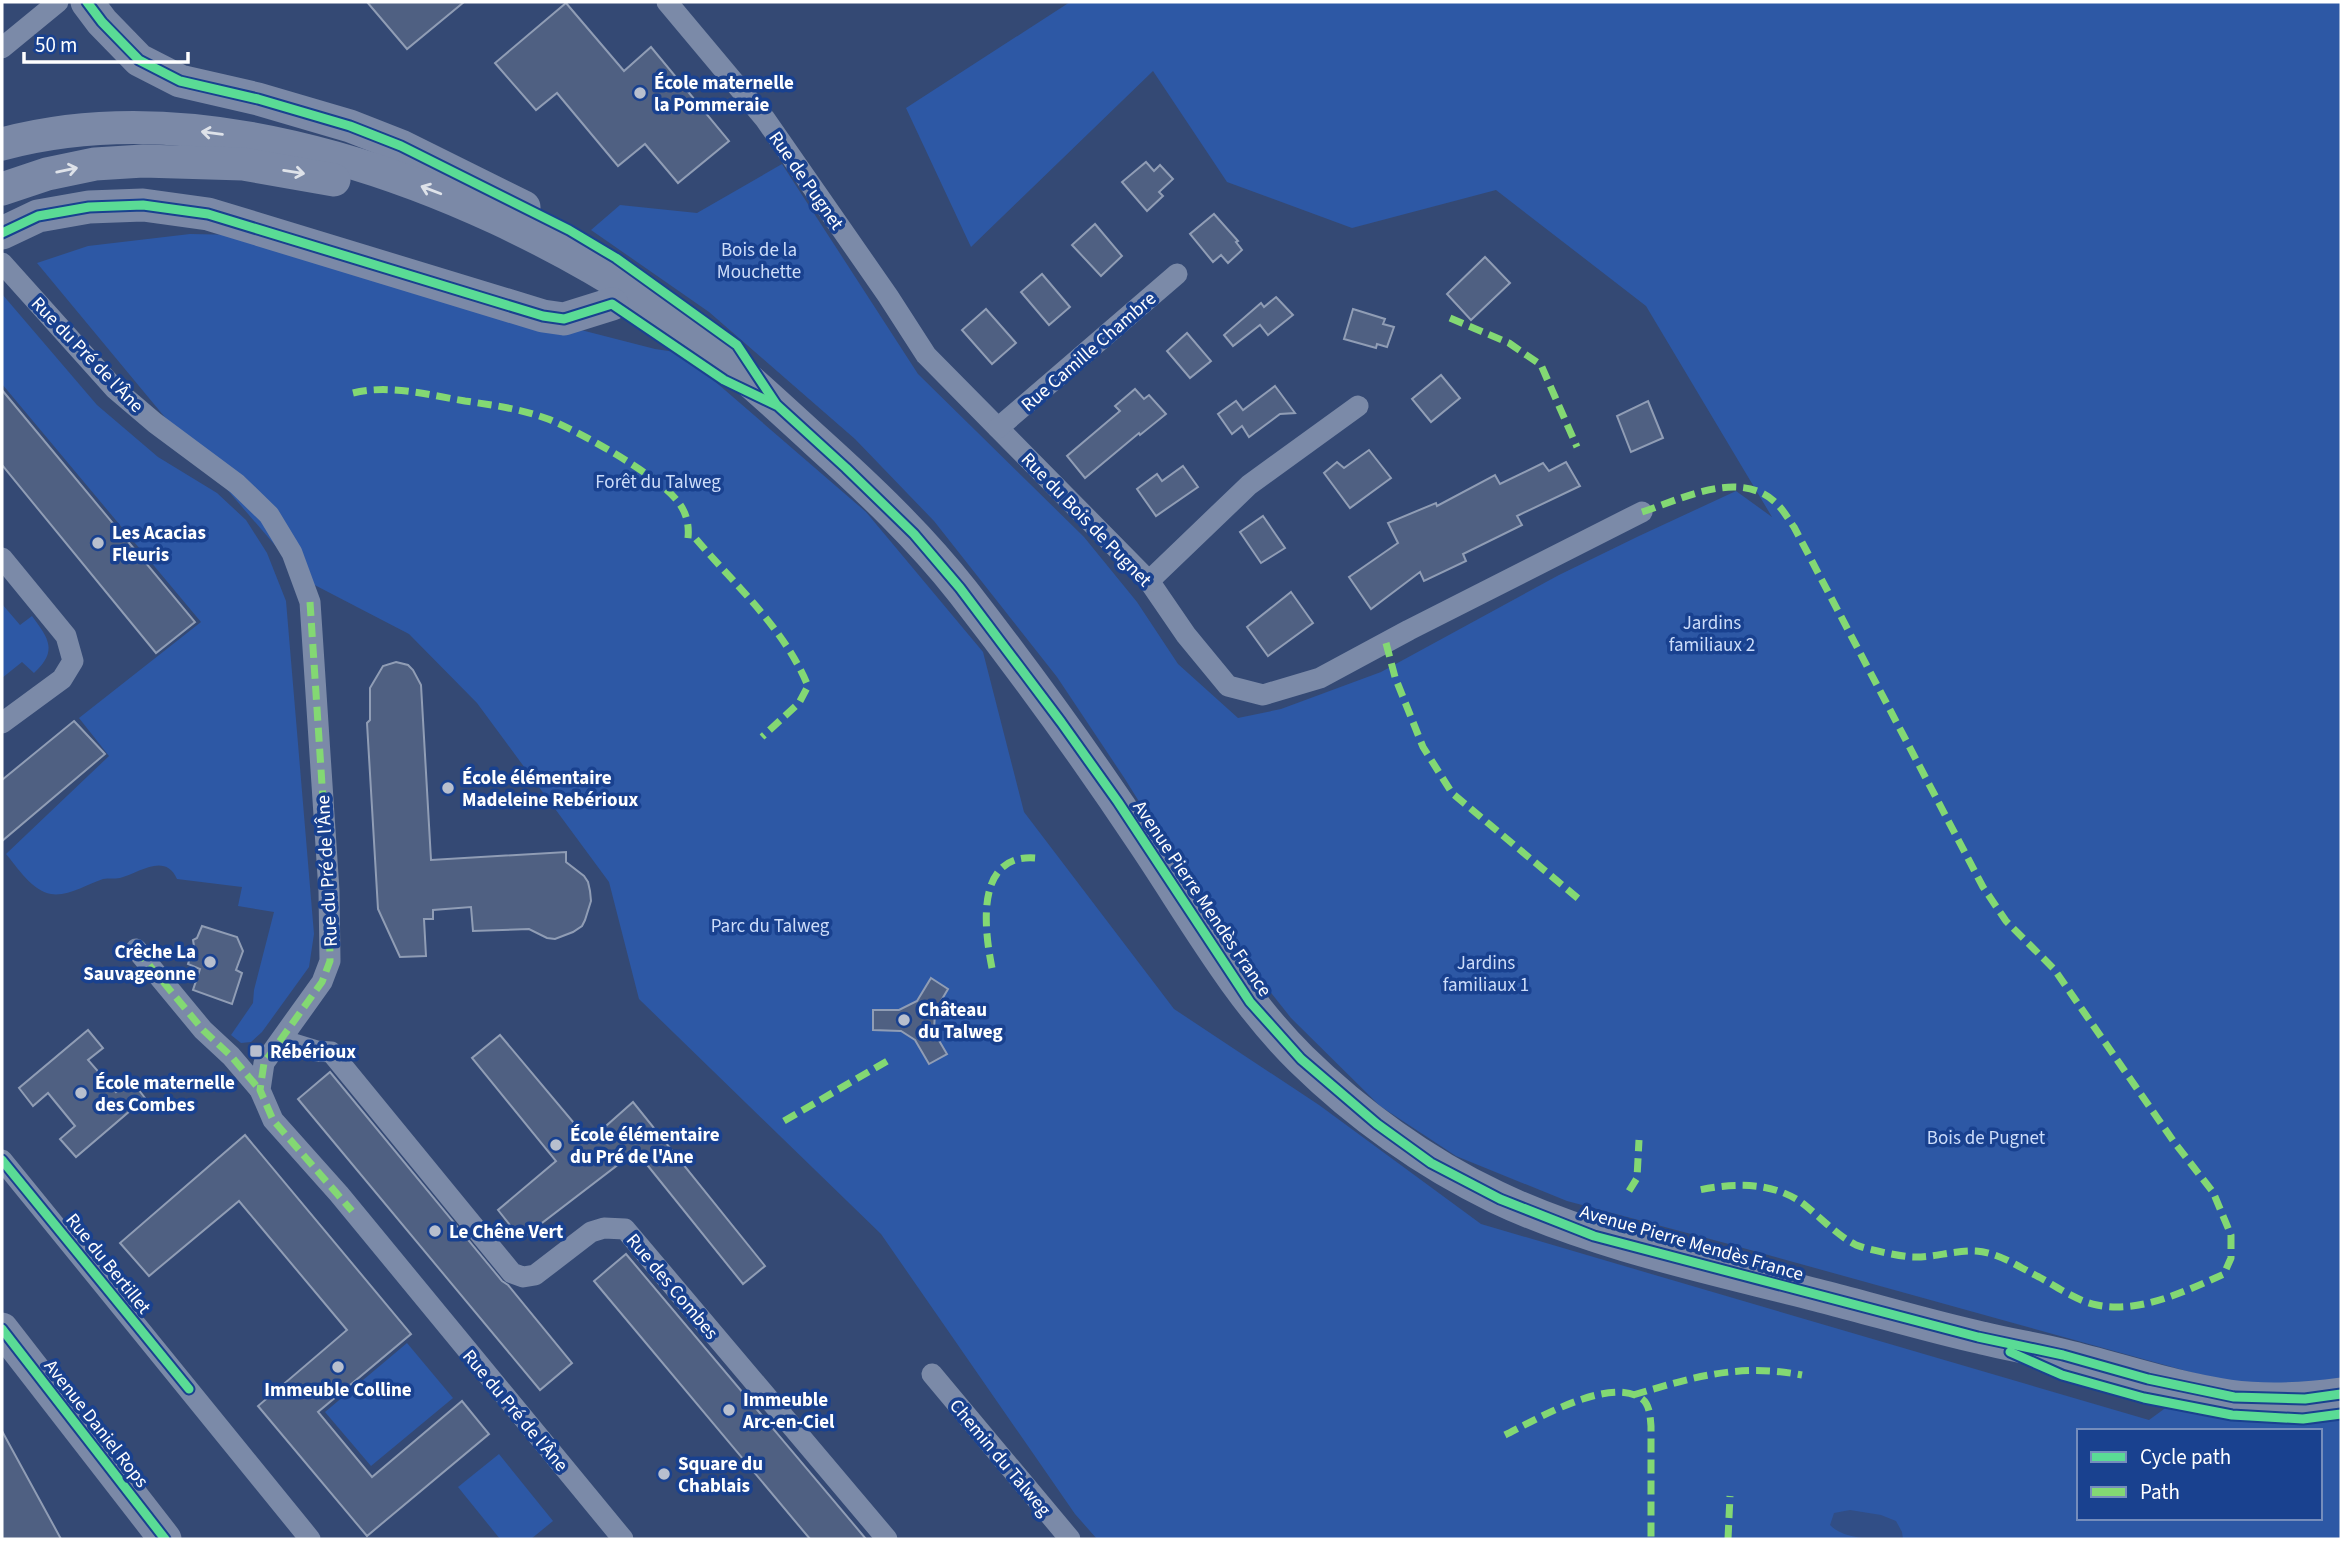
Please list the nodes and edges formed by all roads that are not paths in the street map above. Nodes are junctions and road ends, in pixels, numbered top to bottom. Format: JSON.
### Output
{"nodes":[{"id":1,"x":58,"y":2,"type":"edge"},
{"id":2,"x":87,"y":2,"type":"edge"},
{"id":3,"x":667,"y":2,"type":"edge"},
{"id":4,"x":2,"y":48,"type":"edge"},
{"id":5,"x":2,"y":144,"type":"edge"},
{"id":6,"x":2,"y":188,"type":"edge"},
{"id":7,"x":2,"y":233,"type":"edge"},
{"id":8,"x":2,"y":263,"type":"edge"},
{"id":9,"x":1177,"y":274,"type":"dead end"},
{"id":10,"x":888,"y":296,"type":"joint"},
{"id":11,"x":612,"y":304,"type":"junction"},
{"id":12,"x":778,"y":406,"type":"junction"},
{"id":13,"x":1358,"y":406,"type":"dead end"},
{"id":14,"x":998,"y":428,"type":"junction"},
{"id":15,"x":1642,"y":512,"type":"dead end"},
{"id":16,"x":2,"y":558,"type":"edge"},
{"id":17,"x":1149,"y":581,"type":"junction"},
{"id":18,"x":2,"y":723,"type":"edge"},
{"id":19,"x":136,"y":949,"type":"dead end"},
{"id":20,"x":281,"y":1040,"type":"junction"},
{"id":21,"x":260,"y":1090,"type":"junction"},
{"id":22,"x":2,"y":1160,"type":"edge"},
{"id":23,"x":2,"y":1329,"type":"edge"},
{"id":24,"x":1978,"y":1338,"type":"junction"},
{"id":25,"x":932,"y":1374,"type":"dead end"},
{"id":26,"x":2341,"y":1394,"type":"edge"},
{"id":27,"x":2341,"y":1415,"type":"edge"},
{"id":28,"x":165,"y":1539,"type":"edge"},
{"id":29,"x":310,"y":1539,"type":"edge"},
{"id":30,"x":623,"y":1539,"type":"edge"},
{"id":31,"x":887,"y":1539,"type":"edge"},
{"id":32,"x":1070,"y":1539,"type":"edge"}],
"edges":[{"from":1,"to":4,"type":"street"},
{"from":2,"to":12,"type":"main road"},
{"from":3,"to":10,"type":"street","name":"Rue de Pugnet"},
{"from":12,"to":5,"type":"main road","name":"Avenue Pierre Mendès France","one_way":true},
{"from":6,"to":11,"type":"main road","name":"Avenue Pierre Mendès France","one_way":true},
{"from":7,"to":11,"type":"main road"},
{"from":8,"to":20,"type":"street","name":"Rue du Pré de l'Âne"},
{"from":9,"to":14,"type":"street","name":"Rue Camille Chambre"},
{"from":10,"to":14,"type":"street","name":"Rue du Bois de Pugnet"},
{"from":11,"to":12,"type":"main road","name":"Avenue Pierre Mendès France"},
{"from":12,"to":24,"type":"main road","name":"Avenue Pierre Mendès France"},
{"from":13,"to":17,"type":"street"},
{"from":14,"to":17,"type":"street","name":"Rue du Bois de Pugnet"},
{"from":15,"to":17,"type":"street","name":"Rue du Bois de Pugnet"},
{"from":16,"to":18,"type":"street"},
{"from":19,"to":21,"type":"street"},
{"from":20,"to":21,"type":"street","name":"Rue du Pré de l'Âne"},
{"from":20,"to":31,"type":"street","name":"Rue des Combes"},
{"from":21,"to":30,"type":"street","name":"Rue du Pré de l'Âne"},
{"from":22,"to":29,"type":"street","name":"Rue du Bertillet"},
{"from":23,"to":28,"type":"main road","name":"Avenue Daniel Rops"},
{"from":24,"to":26,"type":"main road","name":"Avenue Pierre Mendès France"},
{"from":24,"to":27,"type":"main road","name":"Avenue Pierre Mendès France"},
{"from":25,"to":32,"type":"street","name":"Chemin du Talweg"}]}
